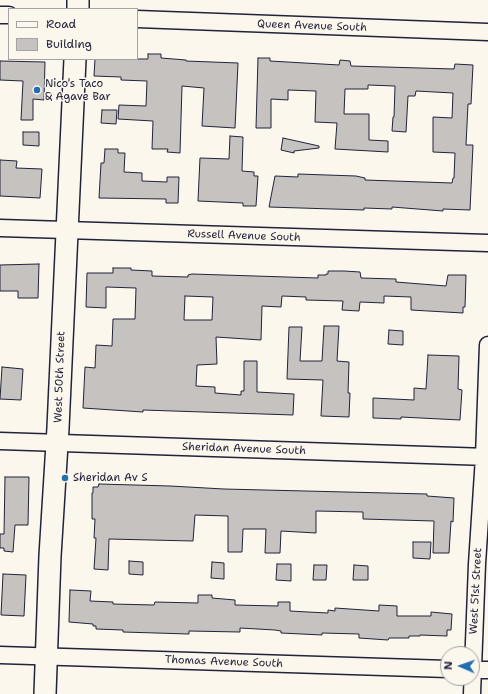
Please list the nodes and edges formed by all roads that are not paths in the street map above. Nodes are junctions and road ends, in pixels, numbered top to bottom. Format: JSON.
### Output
{"nodes":[{"id":1,"x":138,"y":19,"type":"edge"},
{"id":2,"x":488,"y":32,"type":"edge"},
{"id":3,"x":75,"y":60,"type":"edge"},
{"id":4,"x":0,"y":228,"type":"edge"},
{"id":5,"x":67,"y":230,"type":"junction"},
{"id":6,"x":488,"y":244,"type":"edge"},
{"id":7,"x":488,"y":345,"type":"edge"},
{"id":8,"x":0,"y":441,"type":"edge"},
{"id":9,"x":57,"y":442,"type":"junction"},
{"id":10,"x":486,"y":457,"type":"edge"},
{"id":11,"x":473,"y":646,"type":"edge"},
{"id":12,"x":0,"y":655,"type":"edge"},
{"id":13,"x":47,"y":656,"type":"junction"},
{"id":14,"x":440,"y":669,"type":"edge"},
{"id":15,"x":45,"y":694,"type":"edge"}],
"edges":[{"from":1,"to":2,"type":"street","name":"Queen Avenue South"},
{"from":3,"to":5,"type":"main road","name":"West 50th Street"},
{"from":4,"to":5,"type":"street","name":"Russell Avenue South"},
{"from":5,"to":6,"type":"street","name":"Russell Avenue South"},
{"from":5,"to":9,"type":"main road","name":"West 50th Street"},
{"from":7,"to":10,"type":"street","name":"West 51st Street"},
{"from":8,"to":9,"type":"street","name":"Sheridan Avenue South"},
{"from":9,"to":10,"type":"street","name":"Sheridan Avenue South"},
{"from":9,"to":13,"type":"main road","name":"West 50th Street"},
{"from":10,"to":11,"type":"street","name":"West 51st Street"},
{"from":12,"to":13,"type":"street","name":"Thomas Avenue South"},
{"from":13,"to":14,"type":"street","name":"Thomas Avenue South"},
{"from":13,"to":15,"type":"main road","name":"West 50th Street"}]}
